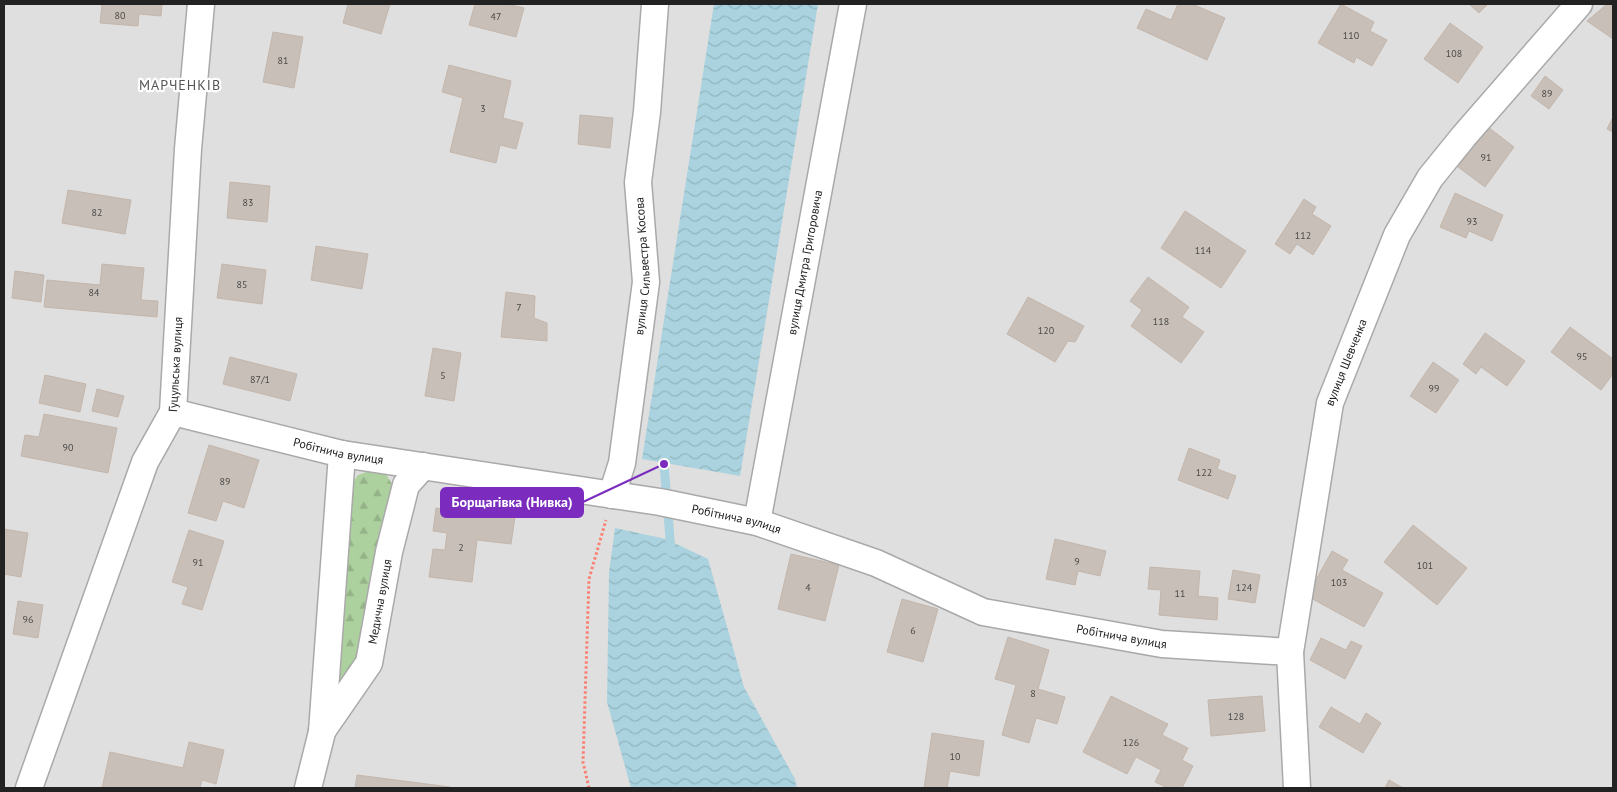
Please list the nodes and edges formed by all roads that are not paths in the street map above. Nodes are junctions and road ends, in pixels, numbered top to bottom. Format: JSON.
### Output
{"nodes":[{"id":1,"x":201,"y":4,"type":"edge"},
{"id":2,"x":655,"y":4,"type":"edge"},
{"id":3,"x":853,"y":4,"type":"edge"},
{"id":4,"x":1579,"y":4,"type":"edge"},
{"id":5,"x":173,"y":412,"type":"junction"},
{"id":6,"x":342,"y":454,"type":"junction"},
{"id":7,"x":423,"y":466,"type":"junction"},
{"id":8,"x":612,"y":495,"type":"junction"},
{"id":9,"x":757,"y":522,"type":"junction"},
{"id":10,"x":1290,"y":652,"type":"junction"},
{"id":11,"x":322,"y":732,"type":"junction"},
{"id":12,"x":29,"y":788,"type":"edge"},
{"id":13,"x":308,"y":788,"type":"edge"},
{"id":14,"x":1297,"y":788,"type":"edge"}],
"edges":[{"from":1,"to":5,"type":"street","name":"Гуцульська вулиця"},
{"from":2,"to":8,"type":"street","name":"вулиця Сильвестра Косова"},
{"from":3,"to":9,"type":"street","name":"вулиця Дмитра Григоровича"},
{"from":4,"to":10,"type":"street","name":"вулиця Шевченка"},
{"from":5,"to":6,"type":"street","name":"Робітнича вулиця"},
{"from":5,"to":12,"type":"street","name":"Гуцульська вулиця"},
{"from":6,"to":7,"type":"street","name":"Робітнича вулиця"},
{"from":6,"to":11,"type":"street","name":"Медична вулиця"},
{"from":7,"to":8,"type":"street","name":"Робітнича вулиця"},
{"from":7,"to":11,"type":"street","name":"Медична вулиця"},
{"from":8,"to":9,"type":"street","name":"Робітнича вулиця"},
{"from":9,"to":10,"type":"street","name":"Робітнича вулиця"},
{"from":10,"to":14,"type":"street","name":"вулиця Шевченка"},
{"from":11,"to":13,"type":"street","name":"Медична вулиця"}]}
